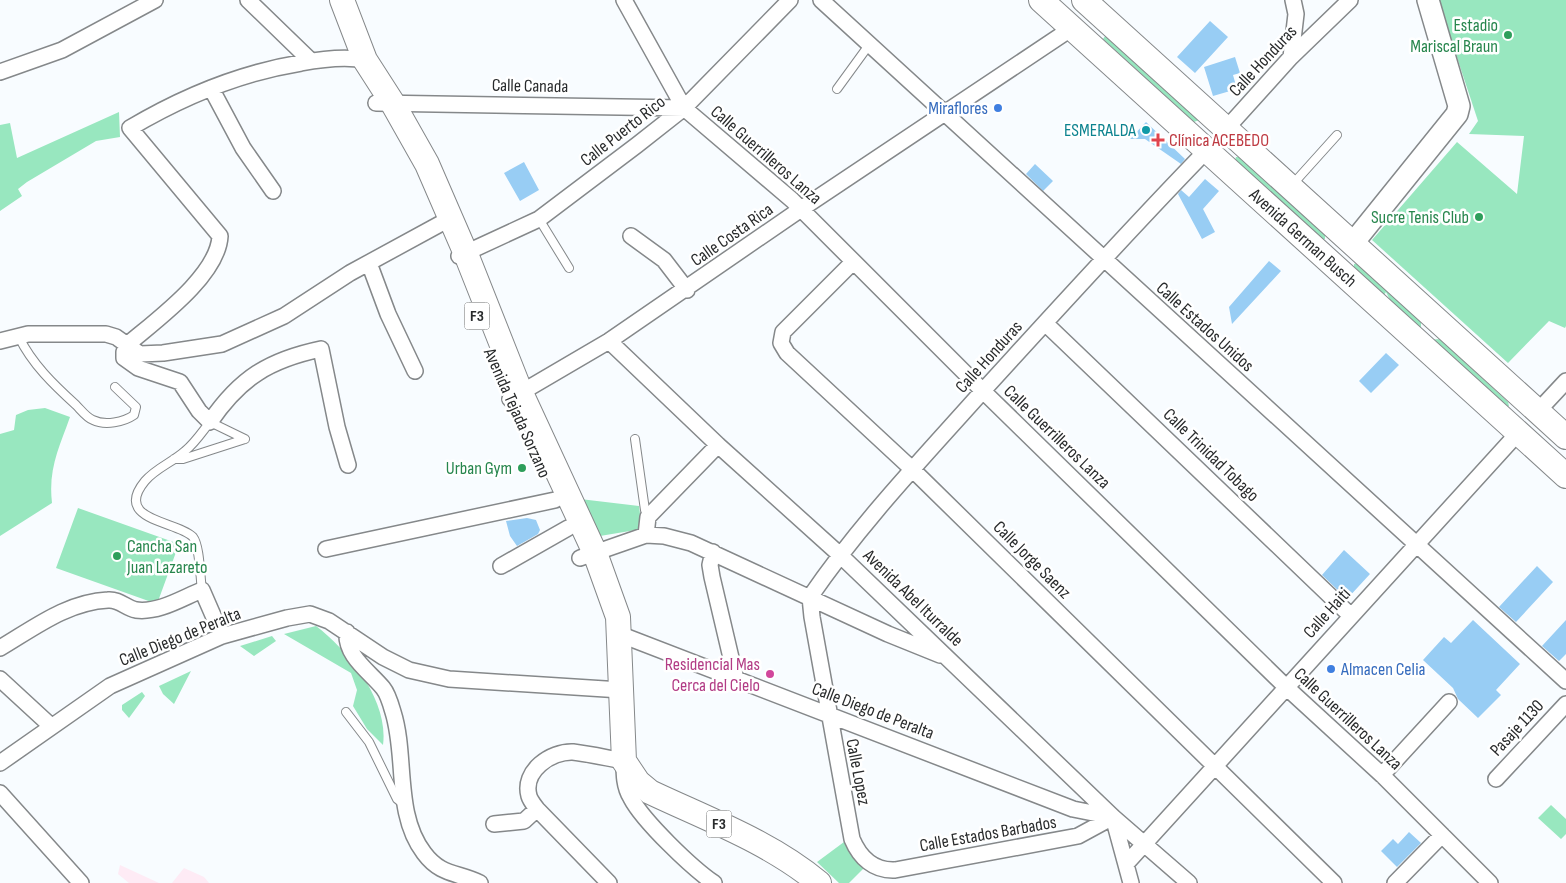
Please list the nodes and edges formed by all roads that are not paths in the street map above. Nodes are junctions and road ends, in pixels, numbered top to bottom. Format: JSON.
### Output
{"nodes":[{"id":1,"x":155,"y":0,"type":"edge"},
{"id":2,"x":248,"y":0,"type":"edge"},
{"id":3,"x":327,"y":0,"type":"edge"},
{"id":4,"x":342,"y":0,"type":"edge"},
{"id":5,"x":624,"y":0,"type":"edge"},
{"id":6,"x":790,"y":0,"type":"edge"},
{"id":7,"x":820,"y":0,"type":"edge"},
{"id":8,"x":1041,"y":0,"type":"edge"},
{"id":9,"x":1294,"y":0,"type":"edge"},
{"id":10,"x":1350,"y":0,"type":"edge"},
{"id":11,"x":1428,"y":0,"type":"edge"},
{"id":12,"x":1092,"y":2,"type":"edge"},
{"id":13,"x":137,"y":4,"type":"edge"},
{"id":14,"x":1072,"y":28,"type":"junction"},
{"id":15,"x":869,"y":45,"type":"junction"},
{"id":16,"x":1291,"y":56,"type":"junction"},
{"id":17,"x":357,"y":58,"type":"junction"},
{"id":18,"x":311,"y":61,"type":"junction"},
{"id":19,"x":0,"y":72,"type":"edge"},
{"id":20,"x":211,"y":88,"type":"junction"},
{"id":21,"x":837,"y":89,"type":"dead end"},
{"id":22,"x":384,"y":103,"type":"junction"},
{"id":23,"x":684,"y":108,"type":"junction"},
{"id":24,"x":943,"y":112,"type":"junction"},
{"id":25,"x":1226,"y":129,"type":"junction"},
{"id":26,"x":1338,"y":135,"type":"dead end"},
{"id":27,"x":1207,"y":150,"type":"junction"},
{"id":28,"x":1290,"y":186,"type":"junction"},
{"id":29,"x":273,"y":191,"type":"dead end"},
{"id":30,"x":801,"y":209,"type":"junction"},
{"id":31,"x":539,"y":219,"type":"junction"},
{"id":32,"x":445,"y":220,"type":"junction"},
{"id":33,"x":631,"y":236,"type":"dead end"},
{"id":34,"x":1353,"y":243,"type":"junction"},
{"id":35,"x":460,"y":255,"type":"junction"},
{"id":36,"x":1103,"y":260,"type":"junction"},
{"id":37,"x":369,"y":262,"type":"junction"},
{"id":38,"x":853,"y":262,"type":"junction"},
{"id":39,"x":1333,"y":265,"type":"junction"},
{"id":40,"x":569,"y":268,"type":"dead end"},
{"id":41,"x":687,"y":290,"type":"junction"},
{"id":42,"x":1045,"y":322,"type":"junction"},
{"id":43,"x":19,"y":337,"type":"junction"},
{"id":44,"x":0,"y":342,"type":"edge"},
{"id":45,"x":610,"y":342,"type":"junction"},
{"id":46,"x":127,"y":345,"type":"junction"},
{"id":47,"x":414,"y":371,"type":"dead end"},
{"id":48,"x":1566,"y":381,"type":"edge"},
{"id":49,"x":115,"y":387,"type":"dead end"},
{"id":50,"x":983,"y":391,"type":"junction"},
{"id":51,"x":515,"y":396,"type":"junction"},
{"id":52,"x":1538,"y":411,"type":"junction"},
{"id":53,"x":210,"y":422,"type":"junction"},
{"id":54,"x":1518,"y":433,"type":"junction"},
{"id":55,"x":1566,"y":436,"type":"edge"},
{"id":56,"x":635,"y":439,"type":"dead end"},
{"id":57,"x":718,"y":445,"type":"junction"},
{"id":58,"x":174,"y":459,"type":"junction"},
{"id":59,"x":348,"y":465,"type":"dead end"},
{"id":60,"x":912,"y":470,"type":"junction"},
{"id":61,"x":1566,"y":476,"type":"edge"},
{"id":62,"x":555,"y":500,"type":"junction"},
{"id":63,"x":648,"y":517,"type":"junction"},
{"id":64,"x":568,"y":528,"type":"junction"},
{"id":65,"x":646,"y":535,"type":"junction"},
{"id":66,"x":1416,"y":542,"type":"junction"},
{"id":67,"x":326,"y":549,"type":"dead end"},
{"id":68,"x":713,"y":552,"type":"junction"},
{"id":69,"x":839,"y":554,"type":"junction"},
{"id":70,"x":588,"y":555,"type":"junction"},
{"id":71,"x":501,"y":566,"type":"dead end"},
{"id":72,"x":202,"y":590,"type":"junction"},
{"id":73,"x":810,"y":597,"type":"junction"},
{"id":74,"x":1350,"y":615,"type":"junction"},
{"id":75,"x":347,"y":632,"type":"junction"},
{"id":76,"x":620,"y":634,"type":"junction"},
{"id":77,"x":222,"y":636,"type":"junction"},
{"id":78,"x":0,"y":648,"type":"edge"},
{"id":79,"x":948,"y":658,"type":"junction"},
{"id":80,"x":0,"y":679,"type":"edge"},
{"id":81,"x":736,"y":679,"type":"junction"},
{"id":82,"x":1566,"y":681,"type":"edge"},
{"id":83,"x":1286,"y":686,"type":"junction"},
{"id":84,"x":621,"y":690,"type":"junction"},
{"id":85,"x":1448,"y":702,"type":"dead end"},
{"id":86,"x":1566,"y":704,"type":"edge"},
{"id":87,"x":346,"y":712,"type":"dead end"},
{"id":88,"x":828,"y":713,"type":"junction"},
{"id":89,"x":51,"y":726,"type":"junction"},
{"id":90,"x":624,"y":761,"type":"junction"},
{"id":91,"x":0,"y":763,"type":"edge"},
{"id":92,"x":1215,"y":766,"type":"junction"},
{"id":93,"x":1382,"y":775,"type":"junction"},
{"id":94,"x":1496,"y":779,"type":"dead end"},
{"id":95,"x":0,"y":793,"type":"edge"},
{"id":96,"x":404,"y":805,"type":"junction"},
{"id":97,"x":537,"y":810,"type":"junction"},
{"id":98,"x":1113,"y":817,"type":"junction"},
{"id":99,"x":494,"y":824,"type":"dead end"},
{"id":100,"x":1442,"y":835,"type":"junction"},
{"id":101,"x":1145,"y":844,"type":"junction"},
{"id":102,"x":866,"y":860,"type":"joint"},
{"id":103,"x":1126,"y":864,"type":"junction"},
{"id":104,"x":80,"y":883,"type":"edge"},
{"id":105,"x":480,"y":883,"type":"edge"},
{"id":106,"x":609,"y":883,"type":"edge"},
{"id":107,"x":714,"y":883,"type":"edge"},
{"id":108,"x":819,"y":883,"type":"edge"},
{"id":109,"x":1131,"y":883,"type":"edge"},
{"id":110,"x":1189,"y":883,"type":"edge"},
{"id":111,"x":1334,"y":883,"type":"edge"},
{"id":112,"x":1395,"y":883,"type":"edge"},
{"id":113,"x":1490,"y":883,"type":"edge"}],
"edges":[{"from":1,"to":13,"type":"street"},
{"from":2,"to":18,"type":"street"},
{"from":3,"to":17,"type":"main road","name":"Avenida Tejada Sorzano","number":"F3"},
{"from":4,"to":17,"type":"main road","name":"Avenida Tejada Sorzano","number":"F3"},
{"from":5,"to":23,"type":"street","name":"Calle Guerrilleros Lanza"},
{"from":6,"to":23,"type":"street","name":"Calle Puerto Rico"},
{"from":7,"to":15,"type":"street","name":"Calle Estados Unidos"},
{"from":8,"to":14,"type":"main road","name":"Avenida German Busch"},
{"from":9,"to":16,"type":"street"},
{"from":10,"to":16,"type":"street","name":"Calle Honduras"},
{"from":11,"to":34,"type":"main road"},
{"from":12,"to":14,"type":"main road"},
{"from":12,"to":25,"type":"main road","name":"Avenida German Busch"},
{"from":13,"to":19,"type":"street"},
{"from":14,"to":24,"type":"street","name":"Calle Costa Rica"},
{"from":14,"to":27,"type":"main road","name":"Avenida German Busch"},
{"from":15,"to":21,"type":"lane"},
{"from":15,"to":24,"type":"street","name":"Calle Estados Unidos"},
{"from":16,"to":25,"type":"street","name":"Calle Honduras"},
{"from":17,"to":18,"type":"street"},
{"from":17,"to":22,"type":"main road","name":"Avenida Tejada Sorzano","number":"F3"},
{"from":18,"to":20,"type":"street"},
{"from":20,"to":29,"type":"street"},
{"from":20,"to":46,"type":"street"},
{"from":22,"to":23,"type":"street","name":"Calle Canada"},
{"from":22,"to":32,"type":"main road","name":"Avenida Tejada Sorzano","number":"F3"},
{"from":23,"to":30,"type":"street","name":"Calle Guerrilleros Lanza"},
{"from":23,"to":31,"type":"street","name":"Calle Puerto Rico"},
{"from":24,"to":30,"type":"street","name":"Calle Costa Rica"},
{"from":24,"to":36,"type":"street","name":"Calle Estados Unidos"},
{"from":25,"to":27,"type":"main road"},
{"from":25,"to":28,"type":"main road","name":"Avenida German Busch"},
{"from":26,"to":28,"type":"lane"},
{"from":27,"to":36,"type":"street","name":"Calle Honduras"},
{"from":27,"to":39,"type":"main road","name":"Avenida German Busch"},
{"from":28,"to":34,"type":"main road","name":"Avenida German Busch"},
{"from":30,"to":38,"type":"street","name":"Calle Guerrilleros Lanza"},
{"from":30,"to":41,"type":"street","name":"Calle Costa Rica"},
{"from":31,"to":35,"type":"street","name":"Calle Puerto Rico"},
{"from":31,"to":40,"type":"lane"},
{"from":32,"to":35,"type":"main road","name":"Avenida Tejada Sorzano","number":"F3"},
{"from":32,"to":37,"type":"street"},
{"from":33,"to":41,"type":"street"},
{"from":34,"to":39,"type":"main road"},
{"from":34,"to":52,"type":"main road","name":"Avenida German Busch"},
{"from":35,"to":51,"type":"main road","name":"Avenida Tejada Sorzano","number":"F3"},
{"from":36,"to":42,"type":"street","name":"Calle Honduras"},
{"from":36,"to":66,"type":"street","name":"Calle Estados Unidos"},
{"from":37,"to":46,"type":"street"},
{"from":37,"to":47,"type":"street"},
{"from":38,"to":50,"type":"street","name":"Calle Guerrilleros Lanza"},
{"from":38,"to":60,"type":"street","name":"Calle Jorge Saenz"},
{"from":39,"to":54,"type":"main road","name":"Avenida German Busch"},
{"from":41,"to":45,"type":"street","name":"Calle Costa Rica"},
{"from":42,"to":50,"type":"street","name":"Calle Honduras"},
{"from":42,"to":74,"type":"street","name":"Calle Trinidad Tobago"},
{"from":43,"to":44,"type":"street"},
{"from":43,"to":46,"type":"street"},
{"from":43,"to":49,"type":"lane"},
{"from":45,"to":51,"type":"street","name":"Calle Costa Rica"},
{"from":45,"to":57,"type":"street","name":"Avenida Abel Iturralde"},
{"from":46,"to":53,"type":"street"},
{"from":48,"to":52,"type":"street"},
{"from":50,"to":60,"type":"street","name":"Calle Honduras"},
{"from":50,"to":83,"type":"street","name":"Calle Guerrilleros Lanza"},
{"from":51,"to":62,"type":"main road","name":"Avenida Tejada Sorzano","number":"F3"},
{"from":51,"to":70,"type":"main road","name":"Avenida Tejada Sorzano","number":"F3"},
{"from":52,"to":54,"type":"main road"},
{"from":52,"to":55,"type":"main road","name":"Avenida German Busch"},
{"from":53,"to":58,"type":"lane"},
{"from":53,"to":58,"type":"lane"},
{"from":53,"to":59,"type":"street"},
{"from":54,"to":61,"type":"main road","name":"Avenida German Busch"},
{"from":54,"to":66,"type":"street","name":"Calle Haiti"},
{"from":56,"to":63,"type":"lane"},
{"from":57,"to":63,"type":"street"},
{"from":57,"to":69,"type":"street","name":"Avenida Abel Iturralde"},
{"from":58,"to":72,"type":"lane"},
{"from":60,"to":69,"type":"street","name":"Calle Honduras"},
{"from":60,"to":92,"type":"street","name":"Calle Jorge Saenz"},
{"from":62,"to":64,"type":"main road","name":"Avenida Tejada Sorzano","number":"F3"},
{"from":62,"to":67,"type":"street"},
{"from":63,"to":65,"type":"street"},
{"from":64,"to":70,"type":"main road","name":"Avenida Tejada Sorzano","number":"F3"},
{"from":64,"to":71,"type":"street"},
{"from":65,"to":68,"type":"street"},
{"from":65,"to":70,"type":"street"},
{"from":66,"to":74,"type":"street","name":"Calle Haiti"},
{"from":66,"to":82,"type":"street","name":"Calle Estados Unidos"},
{"from":68,"to":73,"type":"street"},
{"from":68,"to":81,"type":"street"},
{"from":69,"to":73,"type":"street","name":"Calle Honduras"},
{"from":69,"to":79,"type":"street","name":"Avenida Abel Iturralde"},
{"from":70,"to":76,"type":"main road","name":"Avenida Tejada Sorzano","number":"F3"},
{"from":72,"to":77,"type":"street"},
{"from":72,"to":78,"type":"street"},
{"from":73,"to":79,"type":"street"},
{"from":73,"to":88,"type":"street","name":"Calle Lopez"},
{"from":74,"to":83,"type":"street","name":"Calle Haiti"},
{"from":75,"to":77,"type":"street","name":"Calle Diego de Peralta"},
{"from":75,"to":84,"type":"street","name":"Calle Diego de Peralta"},
{"from":75,"to":96,"type":"street"},
{"from":76,"to":81,"type":"street","name":"Calle Diego de Peralta"},
{"from":76,"to":84,"type":"main road"},
{"from":77,"to":89,"type":"street","name":"Calle Diego de Peralta"},
{"from":79,"to":98,"type":"street","name":"Avenida Abel Iturralde"},
{"from":80,"to":89,"type":"street"},
{"from":81,"to":88,"type":"street","name":"Calle Diego de Peralta"},
{"from":83,"to":92,"type":"street","name":"Calle Haiti"},
{"from":83,"to":93,"type":"street","name":"Calle Guerrilleros Lanza"},
{"from":84,"to":90,"type":"main road"},
{"from":85,"to":93,"type":"street"},
{"from":86,"to":94,"type":"street","name":"Pasaje 1130"},
{"from":87,"to":96,"type":"lane"},
{"from":88,"to":98,"type":"street","name":"Calle Diego de Peralta"},
{"from":88,"to":102,"type":"street","name":"Calle Lopez"},
{"from":89,"to":91,"type":"street","name":"Calle Diego de Peralta"},
{"from":90,"to":97,"type":"street"},
{"from":90,"to":107,"type":"street"},
{"from":90,"to":108,"type":"main road","number":"F3"},
{"from":92,"to":101,"type":"street","name":"Calle Haiti"},
{"from":92,"to":111,"type":"street","name":"Calle Jorge Saenz"},
{"from":93,"to":100,"type":"street","name":"Calle Guerrilleros Lanza"},
{"from":95,"to":104,"type":"street"},
{"from":96,"to":105,"type":"street"},
{"from":97,"to":99,"type":"street"},
{"from":97,"to":106,"type":"street"},
{"from":98,"to":101,"type":"street","name":"Avenida Abel Iturralde"},
{"from":98,"to":102,"type":"street","name":"Calle Estados Barbados"},
{"from":98,"to":103,"type":"street"},
{"from":100,"to":112,"type":"street"},
{"from":100,"to":113,"type":"street","name":"Calle Guerrilleros Lanza"},
{"from":101,"to":103,"type":"street","name":"Calle Haiti"},
{"from":101,"to":110,"type":"street","name":"Avenida Abel Iturralde"},
{"from":103,"to":109,"type":"street"}]}
